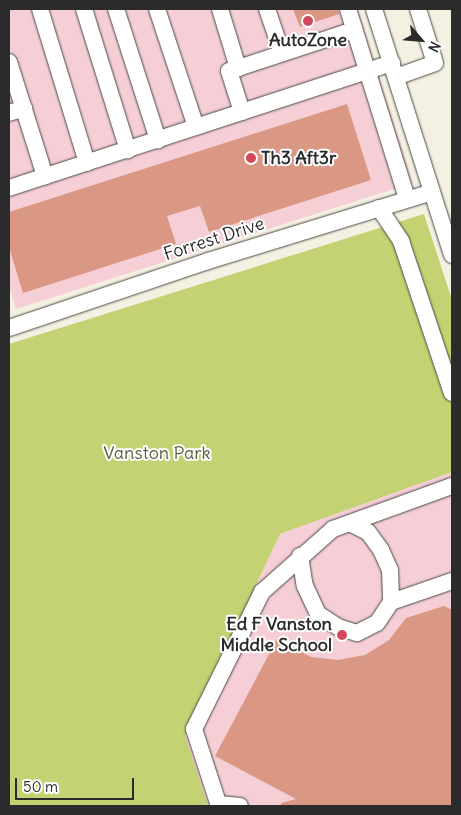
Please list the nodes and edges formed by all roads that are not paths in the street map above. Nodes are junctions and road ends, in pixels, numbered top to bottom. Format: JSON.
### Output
{"nodes":[{"id":1,"x":40,"y":9,"type":"edge"},
{"id":2,"x":84,"y":9,"type":"edge"},
{"id":3,"x":116,"y":9,"type":"edge"},
{"id":4,"x":157,"y":9,"type":"edge"},
{"id":5,"x":220,"y":9,"type":"edge"},
{"id":6,"x":267,"y":9,"type":"edge"},
{"id":7,"x":348,"y":9,"type":"edge"},
{"id":8,"x":374,"y":9,"type":"edge"},
{"id":9,"x":418,"y":9,"type":"edge"},
{"id":10,"x":354,"y":30,"type":"junction"},
{"id":11,"x":282,"y":53,"type":"junction"},
{"id":12,"x":9,"y":62,"type":"edge"},
{"id":13,"x":234,"y":70,"type":"junction"},
{"id":14,"x":394,"y":70,"type":"junction"},
{"id":15,"x":368,"y":72,"type":"junction"},
{"id":16,"x":16,"y":111,"type":"edge"},
{"id":17,"x":242,"y":112,"type":"junction"},
{"id":18,"x":196,"y":127,"type":"junction"},
{"id":19,"x":158,"y":140,"type":"junction"},
{"id":20,"x":128,"y":150,"type":"junction"},
{"id":21,"x":87,"y":163,"type":"junction"},
{"id":22,"x":45,"y":176,"type":"junction"},
{"id":23,"x":9,"y":187,"type":"edge"},
{"id":24,"x":432,"y":192,"type":"junction"},
{"id":25,"x":407,"y":199,"type":"junction"},
{"id":26,"x":379,"y":208,"type":"junction"},
{"id":27,"x":452,"y":255,"type":"edge"},
{"id":28,"x":9,"y":328,"type":"edge"},
{"id":29,"x":452,"y":394,"type":"edge"},
{"id":30,"x":452,"y":486,"type":"edge"},
{"id":31,"x":350,"y":523,"type":"junction"},
{"id":32,"x":300,"y":556,"type":"junction"},
{"id":33,"x":452,"y":581,"type":"edge"},
{"id":34,"x":391,"y":602,"type":"junction"},
{"id":35,"x":219,"y":805,"type":"edge"},
{"id":36,"x":240,"y":806,"type":"edge"}],
"edges":[{"from":1,"to":21,"type":"street"},
{"from":2,"to":20,"type":"street"},
{"from":3,"to":19,"type":"street"},
{"from":4,"to":18,"type":"street"},
{"from":5,"to":13,"type":"street"},
{"from":6,"to":11,"type":"street"},
{"from":7,"to":10,"type":"street"},
{"from":8,"to":14,"type":"street"},
{"from":9,"to":14,"type":"street"},
{"from":10,"to":11,"type":"street"},
{"from":10,"to":15,"type":"street"},
{"from":11,"to":13,"type":"street"},
{"from":12,"to":16,"type":"street"},
{"from":13,"to":17,"type":"street"},
{"from":14,"to":15,"type":"street"},
{"from":14,"to":24,"type":"street"},
{"from":15,"to":17,"type":"street"},
{"from":15,"to":25,"type":"street"},
{"from":16,"to":22,"type":"street"},
{"from":17,"to":18,"type":"street"},
{"from":18,"to":19,"type":"street"},
{"from":19,"to":20,"type":"street"},
{"from":20,"to":21,"type":"street"},
{"from":21,"to":22,"type":"street"},
{"from":22,"to":23,"type":"street"},
{"from":24,"to":25,"type":"street","name":"Forrest Drive"},
{"from":24,"to":27,"type":"street"},
{"from":25,"to":26,"type":"street","name":"Forrest Drive"},
{"from":26,"to":28,"type":"street","name":"Forrest Drive"},
{"from":26,"to":29,"type":"street"},
{"from":30,"to":31,"type":"street"},
{"from":31,"to":32,"type":"street"},
{"from":31,"to":34,"type":"street"},
{"from":32,"to":34,"type":"street"},
{"from":32,"to":35,"type":"street"},
{"from":33,"to":34,"type":"street"},
{"from":35,"to":36,"type":"street"}]}
